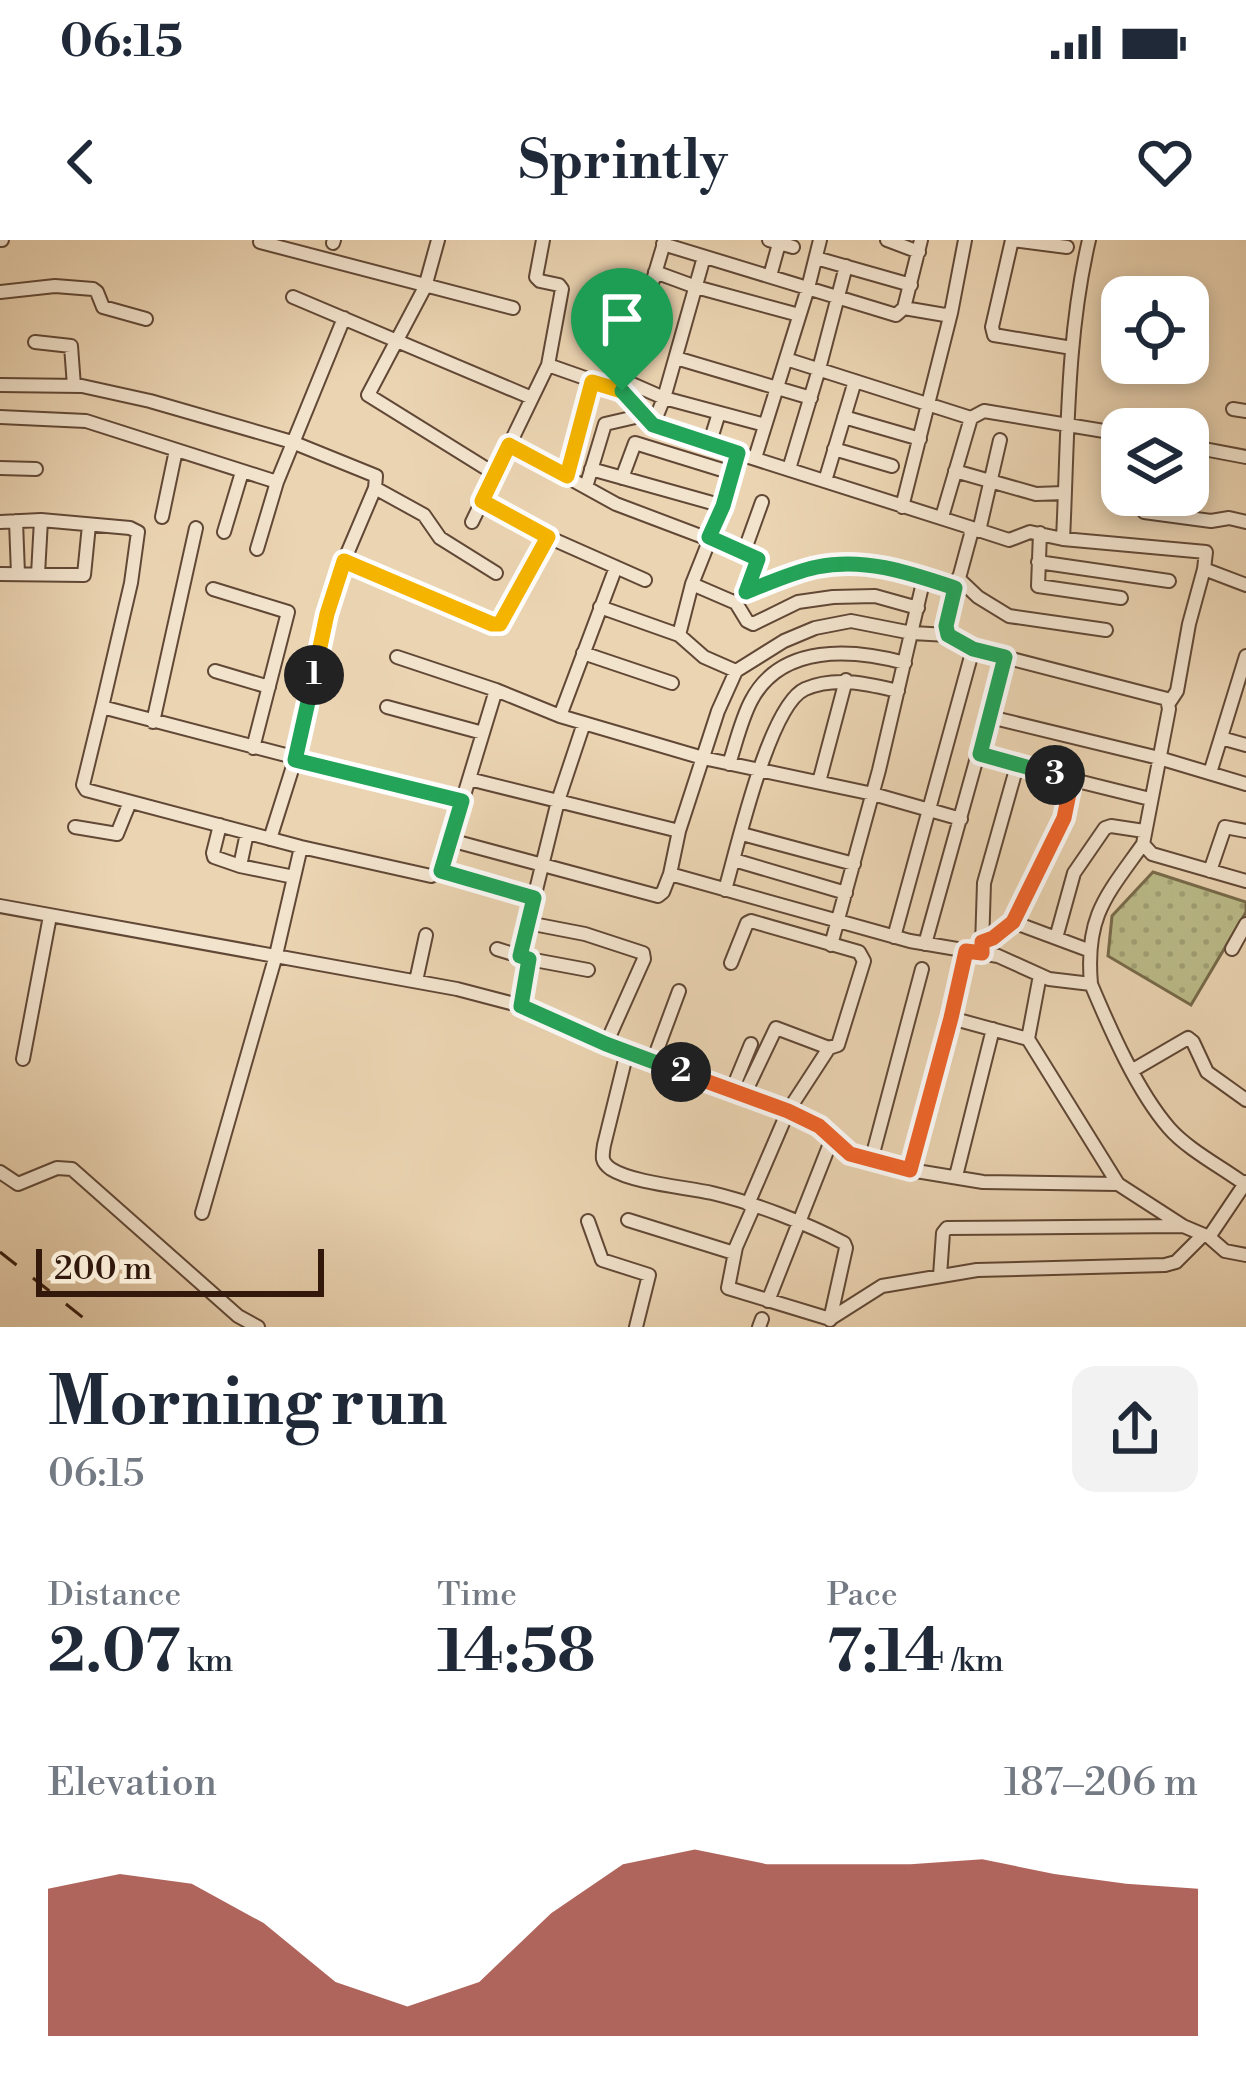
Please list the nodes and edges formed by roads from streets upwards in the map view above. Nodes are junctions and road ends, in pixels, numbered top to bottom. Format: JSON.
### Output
{"nodes":[{"id":1,"x":438,"y":240,"type":"edge"},
{"id":2,"x":543,"y":240,"type":"edge"},
{"id":3,"x":820,"y":240,"type":"edge"},
{"id":4,"x":887,"y":240,"type":"edge"},
{"id":5,"x":965,"y":240,"type":"edge"},
{"id":6,"x":1012,"y":240,"type":"edge"},
{"id":7,"x":1090,"y":240,"type":"edge"},
{"id":8,"x":260,"y":242,"type":"edge"},
{"id":9,"x":664,"y":242,"type":"edge"},
{"id":10,"x":780,"y":242,"type":"edge"},
{"id":11,"x":920,"y":246,"type":"edge"},
{"id":12,"x":1067,"y":248,"type":"dead end"},
{"id":13,"x":704,"y":256,"type":"junction"},
{"id":14,"x":816,"y":258,"type":"junction"},
{"id":15,"x":846,"y":266,"type":"junction"},
{"id":16,"x":655,"y":272,"type":"junction"},
{"id":17,"x":770,"y":276,"type":"junction"},
{"id":18,"x":911,"y":285,"type":"junction"},
{"id":19,"x":696,"y":286,"type":"junction"},
{"id":20,"x":425,"y":287,"type":"junction"},
{"id":21,"x":808,"y":288,"type":"junction"},
{"id":22,"x":0,"y":292,"type":"edge"},
{"id":23,"x":839,"y":296,"type":"junction"},
{"id":24,"x":293,"y":297,"type":"dead end"},
{"id":25,"x":514,"y":308,"type":"dead end"},
{"id":26,"x":904,"y":308,"type":"junction"},
{"id":27,"x":951,"y":314,"type":"junction"},
{"id":28,"x":800,"y":315,"type":"junction"},
{"id":29,"x":344,"y":318,"type":"junction"},
{"id":30,"x":146,"y":319,"type":"dead end"},
{"id":31,"x":397,"y":341,"type":"junction"},
{"id":32,"x":34,"y":342,"type":"dead end"},
{"id":33,"x":1072,"y":348,"type":"junction"},
{"id":34,"x":676,"y":358,"type":"junction"},
{"id":35,"x":785,"y":359,"type":"junction"},
{"id":36,"x":548,"y":364,"type":"junction"},
{"id":37,"x":820,"y":369,"type":"junction"},
{"id":38,"x":855,"y":381,"type":"junction"},
{"id":39,"x":592,"y":382,"type":"junction"},
{"id":40,"x":0,"y":385,"type":"edge"},
{"id":41,"x":74,"y":386,"type":"junction"},
{"id":42,"x":622,"y":386,"type":"junction"},
{"id":43,"x":776,"y":389,"type":"junction"},
{"id":44,"x":532,"y":398,"type":"junction"},
{"id":45,"x":664,"y":398,"type":"junction"},
{"id":46,"x":811,"y":398,"type":"junction"},
{"id":47,"x":929,"y":404,"type":"junction"},
{"id":48,"x":719,"y":412,"type":"junction"},
{"id":49,"x":844,"y":417,"type":"junction"},
{"id":50,"x":0,"y":418,"type":"edge"},
{"id":51,"x":971,"y":418,"type":"junction"},
{"id":52,"x":648,"y":420,"type":"junction"},
{"id":53,"x":765,"y":425,"type":"junction"},
{"id":54,"x":1065,"y":426,"type":"junction"},
{"id":55,"x":1101,"y":431,"type":"edge"},
{"id":56,"x":920,"y":439,"type":"junction"},
{"id":57,"x":1000,"y":440,"type":"dead end"},
{"id":58,"x":292,"y":442,"type":"junction"},
{"id":59,"x":509,"y":445,"type":"junction"},
{"id":60,"x":709,"y":446,"type":"junction"},
{"id":61,"x":834,"y":449,"type":"junction"},
{"id":62,"x":176,"y":450,"type":"junction"},
{"id":63,"x":1209,"y":450,"type":"edge"},
{"id":64,"x":738,"y":453,"type":"junction"},
{"id":65,"x":1246,"y":457,"type":"edge"},
{"id":66,"x":755,"y":458,"type":"junction"},
{"id":67,"x":892,"y":466,"type":"dead end"},
{"id":68,"x":0,"y":468,"type":"edge"},
{"id":69,"x":789,"y":469,"type":"junction"},
{"id":70,"x":36,"y":470,"type":"dead end"},
{"id":71,"x":591,"y":470,"type":"junction"},
{"id":72,"x":955,"y":471,"type":"junction"},
{"id":73,"x":242,"y":472,"type":"junction"},
{"id":74,"x":732,"y":472,"type":"junction"},
{"id":75,"x":495,"y":473,"type":"junction"},
{"id":76,"x":566,"y":476,"type":"junction"},
{"id":77,"x":622,"y":478,"type":"junction"},
{"id":78,"x":825,"y":481,"type":"junction"},
{"id":79,"x":991,"y":481,"type":"junction"},
{"id":80,"x":277,"y":482,"type":"junction"},
{"id":81,"x":586,"y":487,"type":"junction"},
{"id":82,"x":375,"y":488,"type":"junction"},
{"id":83,"x":1064,"y":494,"type":"junction"},
{"id":84,"x":482,"y":501,"type":"junction"},
{"id":85,"x":762,"y":502,"type":"dead end"},
{"id":86,"x":723,"y":506,"type":"junction"},
{"id":87,"x":902,"y":506,"type":"junction"},
{"id":88,"x":1178,"y":516,"type":"edge"},
{"id":89,"x":942,"y":517,"type":"junction"},
{"id":90,"x":162,"y":518,"type":"dead end"},
{"id":91,"x":41,"y":520,"type":"junction"},
{"id":92,"x":16,"y":521,"type":"junction"},
{"id":93,"x":0,"y":522,"type":"edge"},
{"id":94,"x":472,"y":522,"type":"dead end"},
{"id":95,"x":1246,"y":522,"type":"edge"},
{"id":96,"x":88,"y":525,"type":"junction"},
{"id":97,"x":196,"y":528,"type":"dead end"},
{"id":98,"x":974,"y":529,"type":"junction"},
{"id":99,"x":224,"y":532,"type":"dead end"},
{"id":100,"x":1040,"y":533,"type":"junction"},
{"id":101,"x":548,"y":537,"type":"junction"},
{"id":102,"x":709,"y":537,"type":"junction"},
{"id":103,"x":1063,"y":539,"type":"junction"},
{"id":104,"x":257,"y":549,"type":"dead end"},
{"id":105,"x":744,"y":552,"type":"junction"},
{"id":106,"x":344,"y":561,"type":"junction"},
{"id":107,"x":1038,"y":562,"type":"junction"},
{"id":108,"x":616,"y":567,"type":"junction"},
{"id":109,"x":1204,"y":569,"type":"junction"},
{"id":110,"x":496,"y":573,"type":"dead end"},
{"id":111,"x":0,"y":574,"type":"edge"},
{"id":112,"x":18,"y":574,"type":"junction"},
{"id":113,"x":38,"y":574,"type":"junction"},
{"id":114,"x":924,"y":578,"type":"junction"},
{"id":115,"x":645,"y":580,"type":"dead end"},
{"id":116,"x":1168,"y":581,"type":"dead end"},
{"id":117,"x":956,"y":583,"type":"junction"},
{"id":118,"x":692,"y":584,"type":"junction"},
{"id":119,"x":1246,"y":584,"type":"edge"},
{"id":120,"x":213,"y":589,"type":"dead end"},
{"id":121,"x":1072,"y":592,"type":"junction"},
{"id":122,"x":741,"y":597,"type":"junction"},
{"id":123,"x":1121,"y":598,"type":"dead end"},
{"id":124,"x":600,"y":607,"type":"junction"},
{"id":125,"x":918,"y":608,"type":"junction"},
{"id":126,"x":1069,"y":622,"type":"junction"},
{"id":127,"x":1106,"y":630,"type":"dead end"},
{"id":128,"x":912,"y":633,"type":"junction"},
{"id":129,"x":679,"y":635,"type":"junction"},
{"id":130,"x":948,"y":635,"type":"junction"},
{"id":131,"x":973,"y":649,"type":"junction"},
{"id":132,"x":583,"y":653,"type":"junction"},
{"id":133,"x":1246,"y":656,"type":"edge"},
{"id":134,"x":397,"y":657,"type":"dead end"},
{"id":135,"x":1005,"y":657,"type":"junction"},
{"id":136,"x":905,"y":663,"type":"junction"},
{"id":137,"x":214,"y":671,"type":"dead end"},
{"id":138,"x":736,"y":671,"type":"junction"},
{"id":139,"x":846,"y":680,"type":"junction"},
{"id":140,"x":672,"y":683,"type":"dead end"},
{"id":141,"x":269,"y":687,"type":"junction"},
{"id":142,"x":496,"y":690,"type":"junction"},
{"id":143,"x":898,"y":691,"type":"junction"},
{"id":144,"x":1169,"y":703,"type":"junction"},
{"id":145,"x":102,"y":707,"type":"junction"},
{"id":146,"x":387,"y":707,"type":"dead end"},
{"id":147,"x":560,"y":716,"type":"junction"},
{"id":148,"x":990,"y":717,"type":"junction"},
{"id":149,"x":153,"y":722,"type":"junction"},
{"id":150,"x":584,"y":723,"type":"junction"},
{"id":151,"x":483,"y":733,"type":"junction"},
{"id":152,"x":1221,"y":737,"type":"junction"},
{"id":153,"x":1246,"y":745,"type":"edge"},
{"id":154,"x":253,"y":748,"type":"junction"},
{"id":155,"x":980,"y":754,"type":"junction"},
{"id":156,"x":703,"y":758,"type":"junction"},
{"id":157,"x":1159,"y":758,"type":"junction"},
{"id":158,"x":295,"y":760,"type":"junction"},
{"id":159,"x":730,"y":764,"type":"junction"},
{"id":160,"x":1018,"y":766,"type":"junction"},
{"id":161,"x":761,"y":769,"type":"junction"},
{"id":162,"x":1210,"y":773,"type":"junction"},
{"id":163,"x":469,"y":778,"type":"junction"},
{"id":164,"x":1072,"y":779,"type":"junction"},
{"id":165,"x":819,"y":782,"type":"junction"},
{"id":166,"x":1246,"y":784,"type":"edge"},
{"id":167,"x":873,"y":794,"type":"junction"},
{"id":168,"x":1150,"y":799,"type":"junction"},
{"id":169,"x":462,"y":801,"type":"junction"},
{"id":170,"x":558,"y":801,"type":"junction"},
{"id":171,"x":130,"y":802,"type":"junction"},
{"id":172,"x":930,"y":809,"type":"junction"},
{"id":173,"x":961,"y":820,"type":"junction"},
{"id":174,"x":220,"y":825,"type":"junction"},
{"id":175,"x":75,"y":827,"type":"dead end"},
{"id":176,"x":680,"y":831,"type":"junction"},
{"id":177,"x":1246,"y":831,"type":"edge"},
{"id":178,"x":247,"y":832,"type":"junction"},
{"id":179,"x":742,"y":835,"type":"junction"},
{"id":180,"x":1144,"y":837,"type":"junction"},
{"id":181,"x":270,"y":839,"type":"junction"},
{"id":182,"x":450,"y":840,"type":"junction"},
{"id":183,"x":301,"y":847,"type":"junction"},
{"id":184,"x":734,"y":860,"type":"junction"},
{"id":185,"x":854,"y":864,"type":"junction"},
{"id":186,"x":240,"y":866,"type":"junction"},
{"id":187,"x":543,"y":866,"type":"junction"},
{"id":188,"x":441,"y":871,"type":"junction"},
{"id":189,"x":1210,"y":871,"type":"junction"},
{"id":190,"x":670,"y":874,"type":"junction"},
{"id":191,"x":294,"y":877,"type":"junction"},
{"id":192,"x":1246,"y":881,"type":"edge"},
{"id":193,"x":725,"y":890,"type":"junction"},
{"id":194,"x":846,"y":893,"type":"junction"},
{"id":195,"x":534,"y":898,"type":"junction"},
{"id":196,"x":0,"y":907,"type":"edge"},
{"id":197,"x":50,"y":916,"type":"junction"},
{"id":198,"x":838,"y":921,"type":"junction"},
{"id":199,"x":1013,"y":922,"type":"junction"},
{"id":200,"x":528,"y":923,"type":"junction"},
{"id":201,"x":1246,"y":924,"type":"edge"},
{"id":202,"x":426,"y":934,"type":"dead end"},
{"id":203,"x":894,"y":937,"type":"junction"},
{"id":204,"x":1056,"y":938,"type":"junction"},
{"id":205,"x":925,"y":944,"type":"junction"},
{"id":206,"x":831,"y":945,"type":"junction"},
{"id":207,"x":982,"y":948,"type":"junction"},
{"id":208,"x":497,"y":949,"type":"dead end"},
{"id":209,"x":1232,"y":949,"type":"dead end"},
{"id":210,"x":1088,"y":950,"type":"junction"},
{"id":211,"x":966,"y":951,"type":"junction"},
{"id":212,"x":276,"y":955,"type":"junction"},
{"id":213,"x":525,"y":958,"type":"junction"},
{"id":214,"x":730,"y":963,"type":"dead end"},
{"id":215,"x":922,"y":969,"type":"dead end"},
{"id":216,"x":588,"y":970,"type":"dead end"},
{"id":217,"x":1040,"y":975,"type":"junction"},
{"id":218,"x":416,"y":981,"type":"junction"},
{"id":219,"x":1090,"y":984,"type":"junction"},
{"id":220,"x":679,"y":991,"type":"dead end"},
{"id":221,"x":521,"y":1006,"type":"junction"},
{"id":222,"x":951,"y":1018,"type":"junction"},
{"id":223,"x":993,"y":1029,"type":"junction"},
{"id":224,"x":1028,"y":1039,"type":"junction"},
{"id":225,"x":606,"y":1044,"type":"junction"},
{"id":226,"x":751,"y":1044,"type":"dead end"},
{"id":227,"x":829,"y":1048,"type":"junction"},
{"id":228,"x":627,"y":1052,"type":"junction"},
{"id":229,"x":23,"y":1059,"type":"dead end"},
{"id":230,"x":653,"y":1061,"type":"junction"},
{"id":231,"x":1133,"y":1070,"type":"junction"},
{"id":232,"x":738,"y":1092,"type":"junction"},
{"id":233,"x":1246,"y":1100,"type":"edge"},
{"id":234,"x":788,"y":1111,"type":"junction"},
{"id":235,"x":833,"y":1136,"type":"junction"},
{"id":236,"x":872,"y":1161,"type":"junction"},
{"id":237,"x":910,"y":1170,"type":"junction"},
{"id":238,"x":0,"y":1172,"type":"edge"},
{"id":239,"x":956,"y":1176,"type":"junction"},
{"id":240,"x":1245,"y":1183,"type":"edge"},
{"id":241,"x":1118,"y":1184,"type":"junction"},
{"id":242,"x":751,"y":1205,"type":"junction"},
{"id":243,"x":202,"y":1213,"type":"dead end"},
{"id":244,"x":628,"y":1220,"type":"dead end"},
{"id":245,"x":588,"y":1221,"type":"dead end"},
{"id":246,"x":800,"y":1224,"type":"junction"},
{"id":247,"x":1183,"y":1226,"type":"junction"},
{"id":248,"x":1206,"y":1237,"type":"junction"},
{"id":249,"x":734,"y":1253,"type":"junction"},
{"id":250,"x":1246,"y":1255,"type":"edge"},
{"id":251,"x":940,"y":1276,"type":"junction"},
{"id":252,"x":768,"y":1301,"type":"junction"},
{"id":253,"x":829,"y":1323,"type":"edge"},
{"id":254,"x":258,"y":1327,"type":"edge"},
{"id":255,"x":636,"y":1327,"type":"edge"}],
"edges":[{"from":1,"to":20,"type":"street"},
{"from":2,"to":36,"type":"street"},
{"from":3,"to":14,"type":"street"},
{"from":4,"to":11,"type":"street"},
{"from":5,"to":27,"type":"street"},
{"from":6,"to":12,"type":"street"},
{"from":6,"to":33,"type":"street"},
{"from":7,"to":33,"type":"street"},
{"from":8,"to":20,"type":"street"},
{"from":9,"to":13,"type":"street"},
{"from":9,"to":16,"type":"street"},
{"from":10,"to":17,"type":"street"},
{"from":11,"to":18,"type":"street"},
{"from":13,"to":17,"type":"street"},
{"from":13,"to":19,"type":"street"},
{"from":14,"to":15,"type":"street"},
{"from":14,"to":21,"type":"street"},
{"from":15,"to":18,"type":"street"},
{"from":15,"to":23,"type":"street"},
{"from":16,"to":19,"type":"street"},
{"from":16,"to":42,"type":"street"},
{"from":17,"to":21,"type":"street"},
{"from":18,"to":26,"type":"street"},
{"from":19,"to":28,"type":"street"},
{"from":19,"to":34,"type":"street"},
{"from":20,"to":25,"type":"street"},
{"from":20,"to":31,"type":"street"},
{"from":21,"to":23,"type":"street"},
{"from":21,"to":28,"type":"street"},
{"from":22,"to":30,"type":"street"},
{"from":23,"to":26,"type":"street"},
{"from":23,"to":37,"type":"street"},
{"from":24,"to":29,"type":"street"},
{"from":26,"to":27,"type":"street"},
{"from":27,"to":47,"type":"street"},
{"from":28,"to":35,"type":"street"},
{"from":29,"to":31,"type":"street"},
{"from":29,"to":58,"type":"street"},
{"from":31,"to":44,"type":"street"},
{"from":31,"to":75,"type":"street"},
{"from":32,"to":41,"type":"street"},
{"from":33,"to":54,"type":"street"},
{"from":34,"to":43,"type":"street"},
{"from":34,"to":45,"type":"street"},
{"from":35,"to":37,"type":"street"},
{"from":35,"to":43,"type":"street"},
{"from":36,"to":39,"type":"street"},
{"from":36,"to":44,"type":"street"},
{"from":37,"to":38,"type":"street"},
{"from":37,"to":46,"type":"street"},
{"from":38,"to":47,"type":"street"},
{"from":38,"to":49,"type":"street"},
{"from":39,"to":42,"type":"street"},
{"from":39,"to":76,"type":"street"},
{"from":40,"to":41,"type":"street"},
{"from":41,"to":58,"type":"street"},
{"from":42,"to":45,"type":"street"},
{"from":42,"to":52,"type":"street"},
{"from":43,"to":46,"type":"street"},
{"from":43,"to":53,"type":"street"},
{"from":44,"to":59,"type":"street"},
{"from":45,"to":48,"type":"street"},
{"from":45,"to":52,"type":"street"},
{"from":46,"to":69,"type":"street"},
{"from":47,"to":51,"type":"street"},
{"from":47,"to":56,"type":"street"},
{"from":48,"to":53,"type":"street"},
{"from":48,"to":60,"type":"street"},
{"from":49,"to":56,"type":"street"},
{"from":49,"to":61,"type":"street"},
{"from":50,"to":62,"type":"street"},
{"from":51,"to":54,"type":"street"},
{"from":51,"to":72,"type":"street"},
{"from":52,"to":60,"type":"street"},
{"from":52,"to":71,"type":"street"},
{"from":53,"to":66,"type":"street"},
{"from":54,"to":55,"type":"street"},
{"from":54,"to":83,"type":"street"},
{"from":56,"to":87,"type":"street"},
{"from":57,"to":79,"type":"street"},
{"from":58,"to":80,"type":"street"},
{"from":58,"to":82,"type":"street"},
{"from":59,"to":75,"type":"street"},
{"from":59,"to":76,"type":"street"},
{"from":60,"to":64,"type":"street"},
{"from":61,"to":67,"type":"street"},
{"from":61,"to":78,"type":"street"},
{"from":62,"to":73,"type":"street"},
{"from":62,"to":90,"type":"street"},
{"from":63,"to":65,"type":"street"},
{"from":64,"to":66,"type":"street"},
{"from":64,"to":74,"type":"street"},
{"from":66,"to":69,"type":"street"},
{"from":68,"to":70,"type":"street"},
{"from":69,"to":78,"type":"street"},
{"from":71,"to":77,"type":"street"},
{"from":71,"to":81,"type":"street"},
{"from":72,"to":79,"type":"street"},
{"from":72,"to":89,"type":"street"},
{"from":73,"to":80,"type":"street"},
{"from":73,"to":99,"type":"street"},
{"from":74,"to":77,"type":"street"},
{"from":74,"to":86,"type":"street"},
{"from":75,"to":84,"type":"street"},
{"from":76,"to":81,"type":"street"},
{"from":77,"to":86,"type":"street"},
{"from":78,"to":87,"type":"street"},
{"from":79,"to":83,"type":"street"},
{"from":79,"to":98,"type":"street"},
{"from":80,"to":104,"type":"street"},
{"from":81,"to":102,"type":"street"},
{"from":82,"to":106,"type":"street"},
{"from":82,"to":110,"type":"street"},
{"from":83,"to":103,"type":"street"},
{"from":84,"to":94,"type":"street"},
{"from":84,"to":101,"type":"street"},
{"from":85,"to":105,"type":"street"},
{"from":86,"to":102,"type":"street"},
{"from":87,"to":89,"type":"street"},
{"from":88,"to":95,"type":"street"},
{"from":89,"to":98,"type":"street"},
{"from":91,"to":92,"type":"street"},
{"from":91,"to":96,"type":"street"},
{"from":91,"to":113,"type":"street"},
{"from":92,"to":93,"type":"street"},
{"from":92,"to":112,"type":"street"},
{"from":96,"to":113,"type":"street"},
{"from":96,"to":145,"type":"street"},
{"from":97,"to":149,"type":"street"},
{"from":98,"to":100,"type":"street"},
{"from":98,"to":117,"type":"street"},
{"from":100,"to":103,"type":"street"},
{"from":100,"to":107,"type":"street"},
{"from":101,"to":106,"type":"street"},
{"from":101,"to":108,"type":"street"},
{"from":102,"to":105,"type":"street"},
{"from":102,"to":118,"type":"street"},
{"from":103,"to":109,"type":"street"},
{"from":105,"to":122,"type":"street"},
{"from":106,"to":158,"type":"street"},
{"from":107,"to":116,"type":"street"},
{"from":107,"to":121,"type":"street"},
{"from":108,"to":115,"type":"street"},
{"from":108,"to":124,"type":"street"},
{"from":109,"to":119,"type":"street"},
{"from":109,"to":144,"type":"street"},
{"from":111,"to":112,"type":"street"},
{"from":112,"to":113,"type":"street"},
{"from":114,"to":117,"type":"street"},
{"from":114,"to":122,"type":"street"},
{"from":114,"to":125,"type":"street"},
{"from":117,"to":126,"type":"street"},
{"from":117,"to":130,"type":"street"},
{"from":118,"to":122,"type":"street"},
{"from":118,"to":129,"type":"street"},
{"from":120,"to":141,"type":"street"},
{"from":121,"to":123,"type":"street"},
{"from":121,"to":126,"type":"street"},
{"from":122,"to":125,"type":"street"},
{"from":124,"to":129,"type":"street"},
{"from":124,"to":132,"type":"street"},
{"from":125,"to":128,"type":"street"},
{"from":126,"to":127,"type":"street"},
{"from":128,"to":130,"type":"street"},
{"from":128,"to":136,"type":"street"},
{"from":128,"to":138,"type":"street"},
{"from":129,"to":138,"type":"street"},
{"from":130,"to":131,"type":"street"},
{"from":131,"to":135,"type":"street"},
{"from":131,"to":172,"type":"street"},
{"from":132,"to":140,"type":"street"},
{"from":132,"to":147,"type":"street"},
{"from":133,"to":152,"type":"street"},
{"from":134,"to":142,"type":"street"},
{"from":135,"to":144,"type":"street"},
{"from":135,"to":148,"type":"street"},
{"from":136,"to":143,"type":"street"},
{"from":136,"to":159,"type":"street"},
{"from":137,"to":141,"type":"street"},
{"from":138,"to":156,"type":"street"},
{"from":139,"to":143,"type":"street"},
{"from":139,"to":161,"type":"street"},
{"from":139,"to":165,"type":"street"},
{"from":141,"to":154,"type":"street"},
{"from":142,"to":147,"type":"street"},
{"from":142,"to":151,"type":"street"},
{"from":143,"to":167,"type":"street"},
{"from":144,"to":157,"type":"street"},
{"from":145,"to":149,"type":"street"},
{"from":145,"to":171,"type":"street"},
{"from":146,"to":151,"type":"street"},
{"from":147,"to":150,"type":"street"},
{"from":148,"to":155,"type":"street"},
{"from":148,"to":157,"type":"street"},
{"from":149,"to":154,"type":"street"},
{"from":150,"to":156,"type":"street"},
{"from":150,"to":170,"type":"street"},
{"from":151,"to":163,"type":"street"},
{"from":152,"to":153,"type":"street"},
{"from":152,"to":162,"type":"street"},
{"from":154,"to":158,"type":"street"},
{"from":155,"to":160,"type":"street"},
{"from":155,"to":173,"type":"street"},
{"from":156,"to":159,"type":"street"},
{"from":156,"to":176,"type":"street"},
{"from":157,"to":162,"type":"street"},
{"from":157,"to":168,"type":"street"},
{"from":158,"to":169,"type":"street"},
{"from":158,"to":181,"type":"street"},
{"from":159,"to":161,"type":"street"},
{"from":160,"to":164,"type":"street"},
{"from":160,"to":207,"type":"street"},
{"from":161,"to":165,"type":"street"},
{"from":161,"to":179,"type":"street"},
{"from":162,"to":166,"type":"street"},
{"from":163,"to":169,"type":"street"},
{"from":163,"to":170,"type":"street"},
{"from":164,"to":168,"type":"street"},
{"from":164,"to":199,"type":"street"},
{"from":165,"to":167,"type":"street"},
{"from":167,"to":172,"type":"street"},
{"from":167,"to":185,"type":"street"},
{"from":168,"to":180,"type":"street"},
{"from":169,"to":182,"type":"street"},
{"from":170,"to":176,"type":"street"},
{"from":170,"to":187,"type":"street"},
{"from":171,"to":174,"type":"street"},
{"from":171,"to":175,"type":"street"},
{"from":172,"to":173,"type":"street"},
{"from":172,"to":203,"type":"street"},
{"from":173,"to":205,"type":"street"},
{"from":174,"to":178,"type":"street"},
{"from":174,"to":186,"type":"street"},
{"from":176,"to":190,"type":"street"},
{"from":177,"to":189,"type":"street"},
{"from":178,"to":181,"type":"street"},
{"from":178,"to":186,"type":"street"},
{"from":179,"to":184,"type":"street"},
{"from":179,"to":185,"type":"street"},
{"from":180,"to":189,"type":"street"},
{"from":180,"to":204,"type":"street"},
{"from":180,"to":210,"type":"street"},
{"from":181,"to":183,"type":"street"},
{"from":182,"to":187,"type":"street"},
{"from":182,"to":188,"type":"street"},
{"from":183,"to":188,"type":"street"},
{"from":183,"to":191,"type":"street"},
{"from":184,"to":193,"type":"street"},
{"from":184,"to":194,"type":"street"},
{"from":185,"to":194,"type":"street"},
{"from":186,"to":191,"type":"street"},
{"from":187,"to":190,"type":"street"},
{"from":187,"to":195,"type":"street"},
{"from":188,"to":195,"type":"street"},
{"from":189,"to":192,"type":"street"},
{"from":190,"to":193,"type":"street"},
{"from":191,"to":212,"type":"street"},
{"from":193,"to":198,"type":"street"},
{"from":194,"to":198,"type":"street"},
{"from":195,"to":200,"type":"street"},
{"from":196,"to":197,"type":"street"},
{"from":197,"to":212,"type":"street"},
{"from":197,"to":229,"type":"street"},
{"from":198,"to":203,"type":"street"},
{"from":198,"to":206,"type":"street"},
{"from":199,"to":204,"type":"street"},
{"from":199,"to":207,"type":"street"},
{"from":200,"to":213,"type":"street"},
{"from":200,"to":225,"type":"street"},
{"from":201,"to":209,"type":"street"},
{"from":202,"to":218,"type":"street"},
{"from":203,"to":205,"type":"street"},
{"from":204,"to":210,"type":"street"},
{"from":205,"to":211,"type":"street"},
{"from":206,"to":214,"type":"street"},
{"from":206,"to":227,"type":"street"},
{"from":207,"to":211,"type":"street"},
{"from":207,"to":217,"type":"street"},
{"from":208,"to":213,"type":"street"},
{"from":210,"to":219,"type":"street"},
{"from":211,"to":222,"type":"street"},
{"from":212,"to":218,"type":"street"},
{"from":212,"to":243,"type":"street"},
{"from":213,"to":216,"type":"street"},
{"from":213,"to":221,"type":"street"},
{"from":215,"to":236,"type":"street"},
{"from":217,"to":219,"type":"street"},
{"from":217,"to":224,"type":"street"},
{"from":218,"to":221,"type":"street"},
{"from":219,"to":231,"type":"street"},
{"from":220,"to":230,"type":"street"},
{"from":221,"to":225,"type":"street"},
{"from":222,"to":223,"type":"street"},
{"from":222,"to":237,"type":"street"},
{"from":223,"to":224,"type":"street"},
{"from":223,"to":239,"type":"street"},
{"from":224,"to":241,"type":"street"},
{"from":225,"to":228,"type":"street"},
{"from":226,"to":232,"type":"street"},
{"from":227,"to":232,"type":"street"},
{"from":227,"to":234,"type":"street"},
{"from":228,"to":230,"type":"street"},
{"from":228,"to":242,"type":"street"},
{"from":230,"to":232,"type":"street"},
{"from":231,"to":233,"type":"street"},
{"from":231,"to":240,"type":"street"},
{"from":232,"to":234,"type":"street"},
{"from":234,"to":235,"type":"street"},
{"from":234,"to":242,"type":"street"},
{"from":235,"to":236,"type":"street"},
{"from":235,"to":246,"type":"street"},
{"from":236,"to":237,"type":"street"},
{"from":237,"to":239,"type":"street"},
{"from":238,"to":254,"type":"street"},
{"from":239,"to":241,"type":"street"},
{"from":240,"to":248,"type":"street"},
{"from":241,"to":247,"type":"street"},
{"from":242,"to":246,"type":"street"},
{"from":242,"to":249,"type":"street"},
{"from":244,"to":249,"type":"street"},
{"from":245,"to":255,"type":"street"},
{"from":246,"to":252,"type":"street"},
{"from":246,"to":253,"type":"street"},
{"from":247,"to":248,"type":"street"},
{"from":247,"to":251,"type":"street"},
{"from":248,"to":250,"type":"street"},
{"from":248,"to":251,"type":"street"},
{"from":249,"to":252,"type":"street"},
{"from":251,"to":253,"type":"street"},
{"from":252,"to":253,"type":"street"}]}
